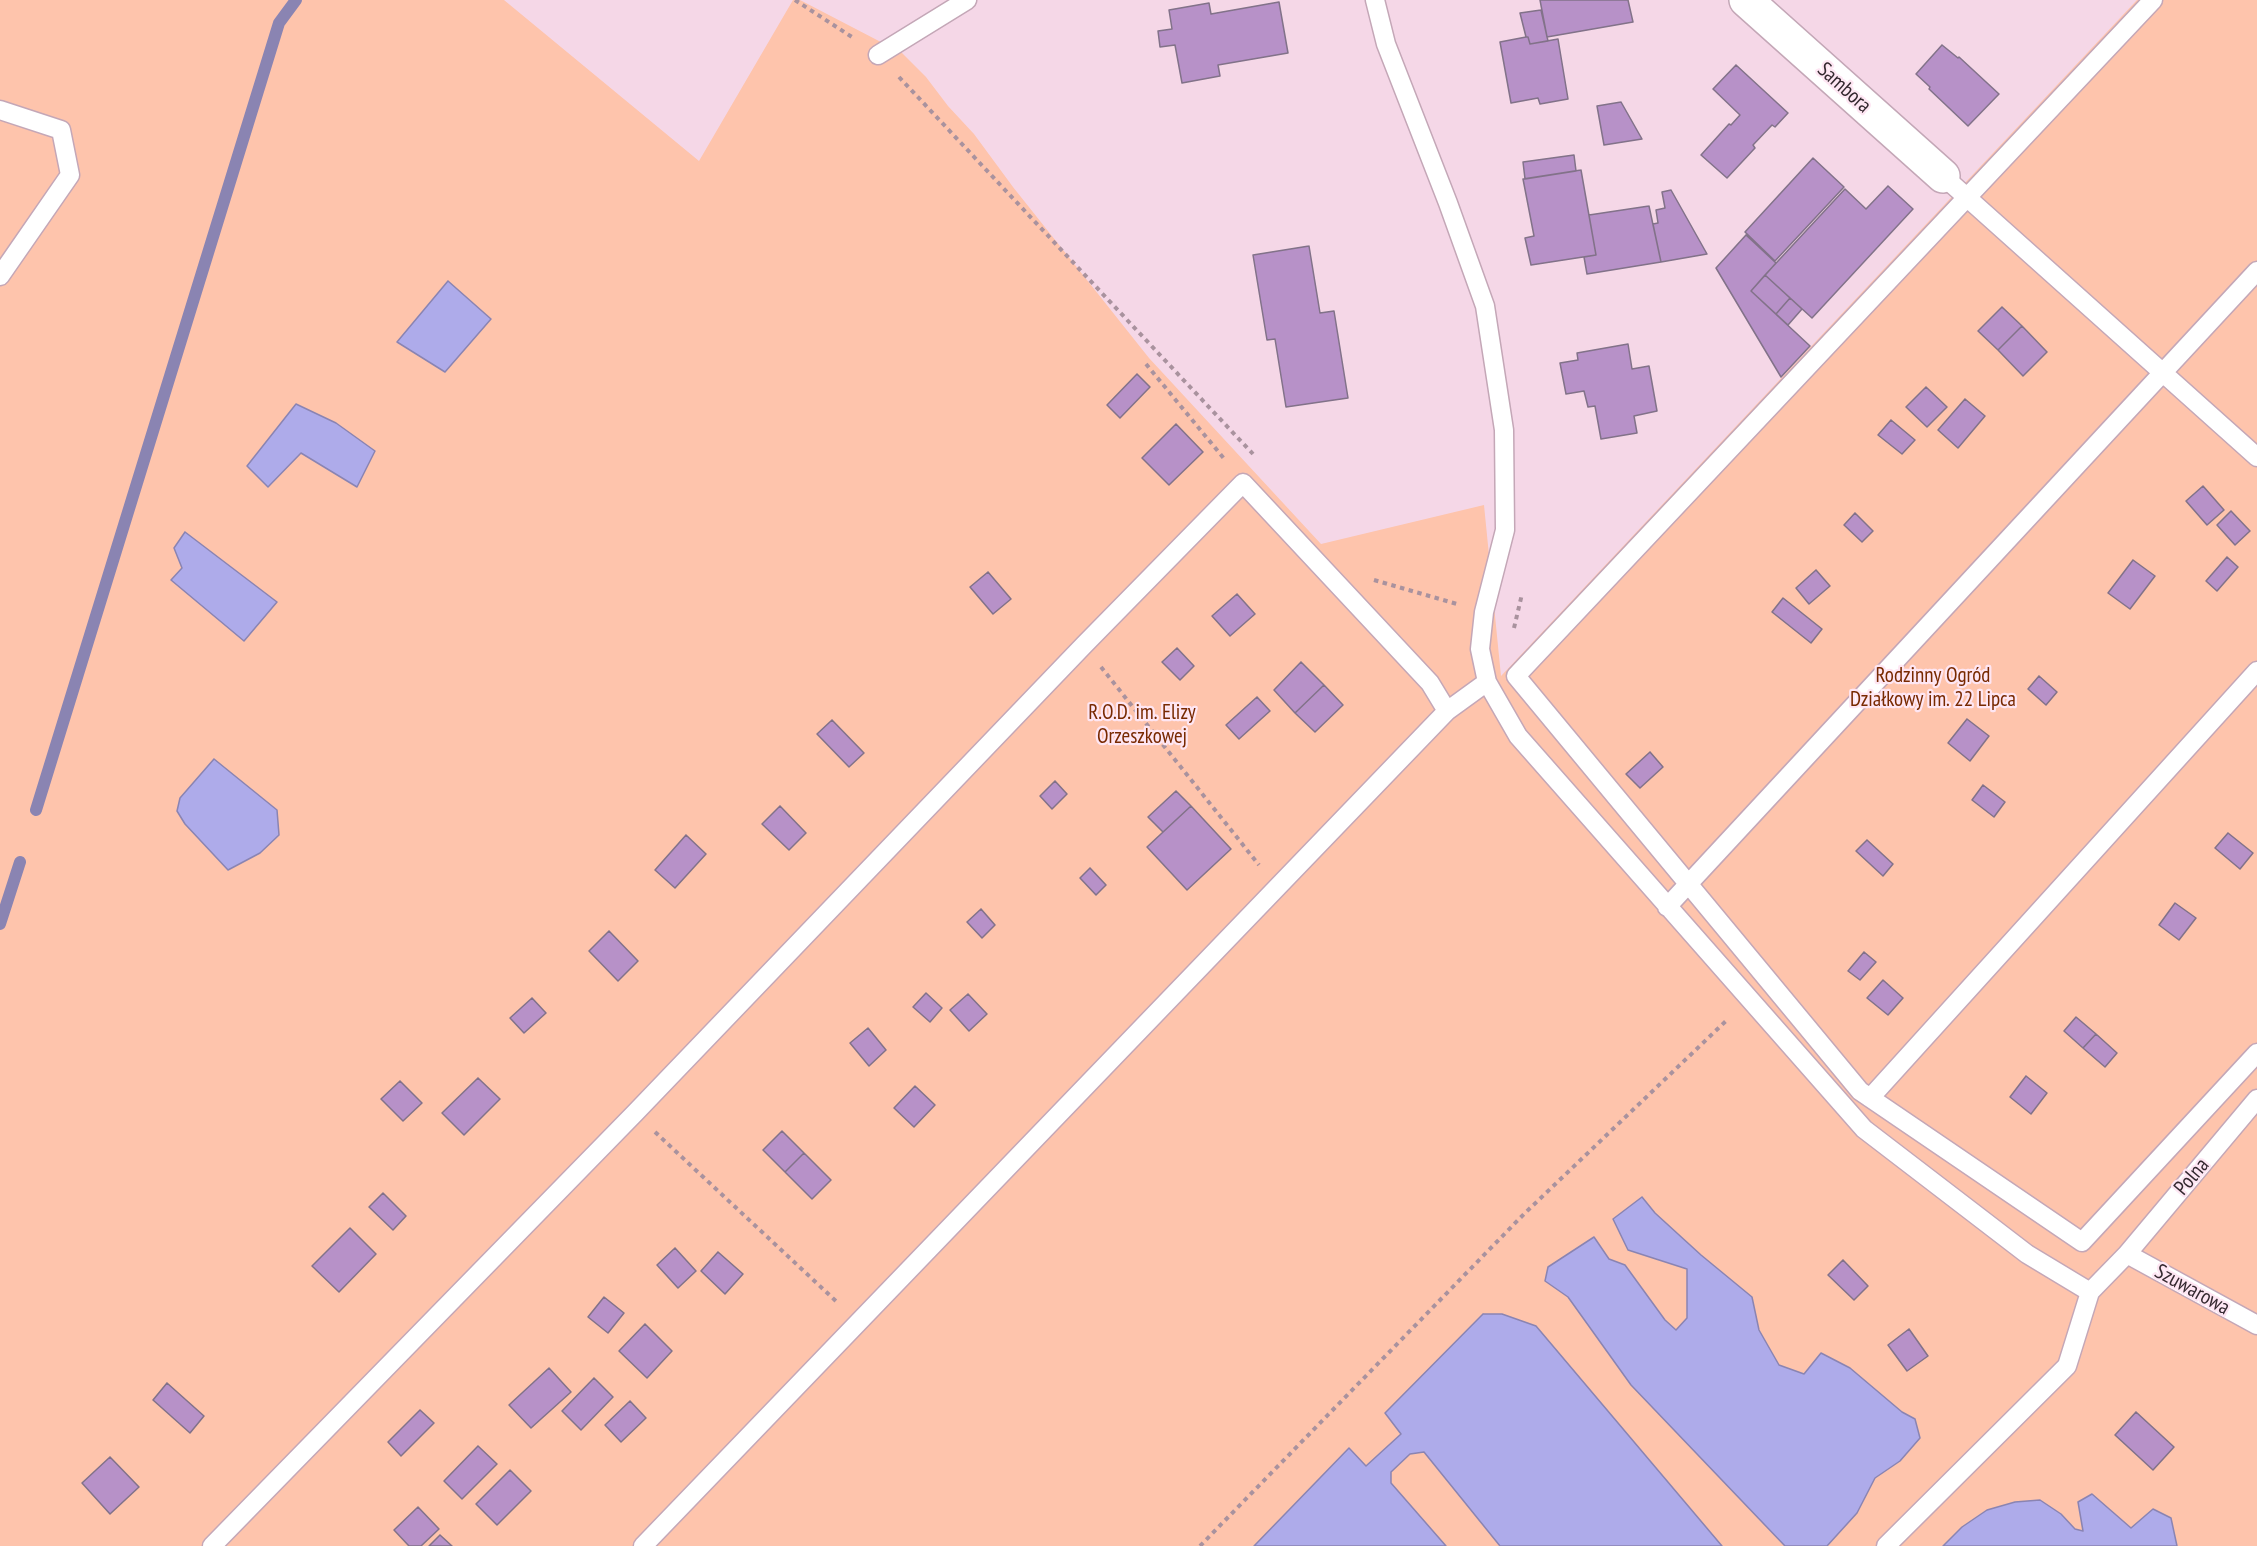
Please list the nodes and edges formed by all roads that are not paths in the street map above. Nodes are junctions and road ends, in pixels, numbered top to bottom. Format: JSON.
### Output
{"nodes":[{"id":1,"x":967,"y":0,"type":"edge"},
{"id":2,"x":1375,"y":0,"type":"edge"},
{"id":3,"x":1746,"y":0,"type":"edge"},
{"id":4,"x":2154,"y":0,"type":"edge"},
{"id":5,"x":878,"y":55,"type":"road end"},
{"id":6,"x":0,"y":110,"type":"edge"},
{"id":7,"x":1943,"y":176,"type":"joint"},
{"id":8,"x":1966,"y":199,"type":"junction"},
{"id":9,"x":2257,"y":271,"type":"edge"},
{"id":10,"x":0,"y":276,"type":"edge"},
{"id":11,"x":2163,"y":373,"type":"junction"},
{"id":12,"x":2257,"y":457,"type":"edge"},
{"id":13,"x":2257,"y":671,"type":"edge"},
{"id":14,"x":1487,"y":682,"type":"junction"},
{"id":15,"x":1447,"y":711,"type":"junction"},
{"id":16,"x":1688,"y":884,"type":"junction"},
{"id":17,"x":1667,"y":906,"type":"junction"},
{"id":18,"x":2257,"y":1053,"type":"edge"},
{"id":19,"x":1870,"y":1098,"type":"junction"},
{"id":20,"x":2257,"y":1099,"type":"edge"},
{"id":21,"x":2127,"y":1254,"type":"junction"},
{"id":22,"x":2090,"y":1292,"type":"junction"},
{"id":23,"x":2257,"y":1325,"type":"edge"},
{"id":24,"x":212,"y":1546,"type":"edge"},
{"id":25,"x":643,"y":1546,"type":"edge"},
{"id":26,"x":1886,"y":1546,"type":"edge"}],
"edges":[{"from":1,"to":5,"type":"lane"},
{"from":2,"to":14,"type":"lane"},
{"from":3,"to":7,"type":"street","name":"Sambora"},
{"from":4,"to":8,"type":"lane"},
{"from":6,"to":10,"type":"lane"},
{"from":7,"to":8,"type":"lane"},
{"from":8,"to":11,"type":"lane"},
{"from":8,"to":16,"type":"lane"},
{"from":9,"to":11,"type":"lane"},
{"from":11,"to":12,"type":"lane"},
{"from":11,"to":16,"type":"lane"},
{"from":13,"to":19,"type":"lane"},
{"from":14,"to":15,"type":"lane"},
{"from":14,"to":17,"type":"lane"},
{"from":15,"to":24,"type":"lane"},
{"from":15,"to":25,"type":"lane"},
{"from":16,"to":17,"type":"lane"},
{"from":16,"to":19,"type":"lane"},
{"from":17,"to":22,"type":"lane"},
{"from":18,"to":19,"type":"lane"},
{"from":20,"to":21,"type":"lane","name":"Polna"},
{"from":21,"to":22,"type":"lane","name":"Polna"},
{"from":21,"to":23,"type":"lane","name":"Szuwarowa"},
{"from":22,"to":26,"type":"lane"}]}
